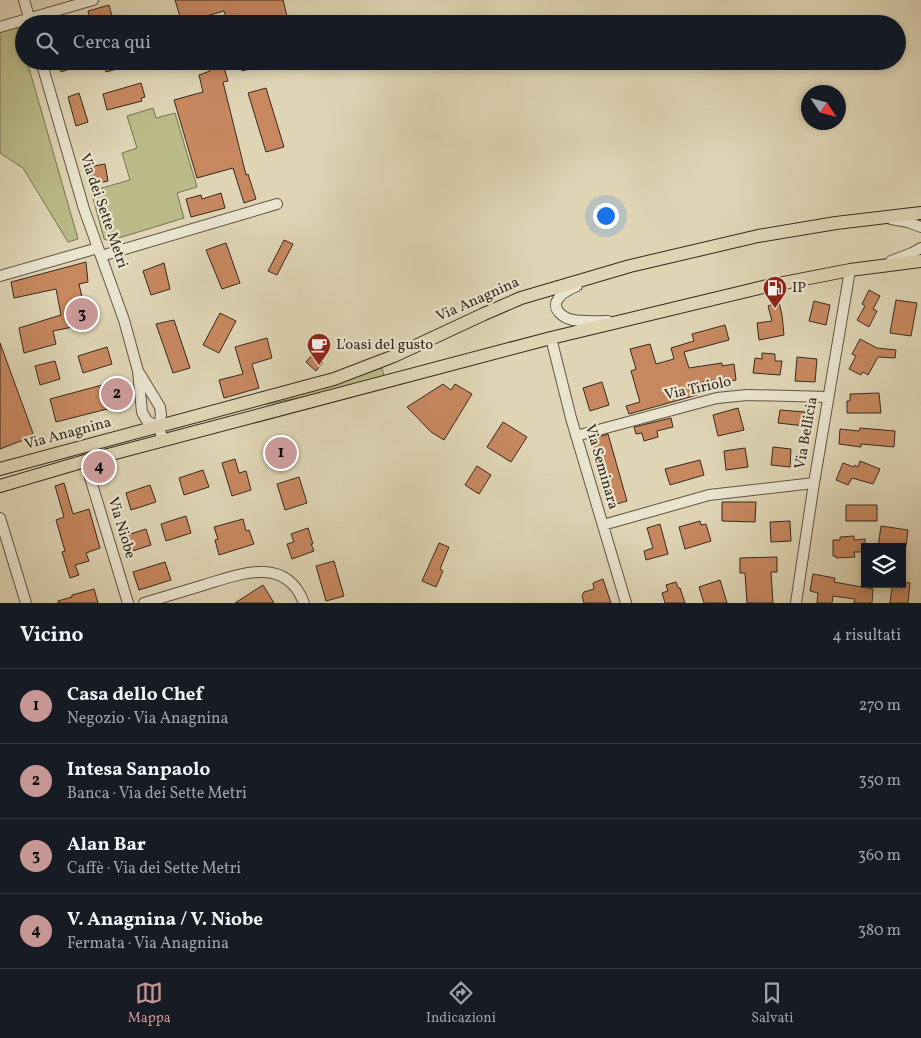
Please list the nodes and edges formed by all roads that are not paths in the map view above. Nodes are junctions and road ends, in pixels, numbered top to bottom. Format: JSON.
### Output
{"nodes":[{"id":1,"x":24,"y":0,"type":"edge"},
{"id":2,"x":93,"y":0,"type":"edge"},
{"id":3,"x":28,"y":15,"type":"edge"},
{"id":4,"x":48,"y":15,"type":"edge"},
{"id":5,"x":15,"y":24,"type":"edge"},
{"id":6,"x":0,"y":27,"type":"edge"},
{"id":7,"x":44,"y":70,"type":"edge"},
{"id":8,"x":277,"y":204,"type":"dead end"},
{"id":9,"x":921,"y":213,"type":"edge"},
{"id":10,"x":882,"y":217,"type":"junction"},
{"id":11,"x":921,"y":227,"type":"edge"},
{"id":12,"x":921,"y":248,"type":"edge"},
{"id":13,"x":99,"y":252,"type":"junction"},
{"id":14,"x":921,"y":261,"type":"edge"},
{"id":15,"x":630,"y":266,"type":"junction"},
{"id":16,"x":878,"y":266,"type":"junction"},
{"id":17,"x":850,"y":270,"type":"junction"},
{"id":18,"x":0,"y":276,"type":"edge"},
{"id":19,"x":623,"y":322,"type":"junction"},
{"id":20,"x":551,"y":338,"type":"junction"},
{"id":21,"x":138,"y":371,"type":"junction"},
{"id":22,"x":828,"y":397,"type":"junction"},
{"id":23,"x":159,"y":427,"type":"junction"},
{"id":24,"x":576,"y":436,"type":"junction"},
{"id":25,"x":163,"y":441,"type":"junction"},
{"id":26,"x":85,"y":461,"type":"junction"},
{"id":27,"x":0,"y":469,"type":"edge"},
{"id":28,"x":814,"y":483,"type":"junction"},
{"id":29,"x":0,"y":486,"type":"edge"},
{"id":30,"x":0,"y":518,"type":"edge"},
{"id":31,"x":603,"y":525,"type":"junction"},
{"id":32,"x":26,"y":603,"type":"edge"},
{"id":33,"x":128,"y":603,"type":"edge"},
{"id":34,"x":144,"y":603,"type":"edge"},
{"id":35,"x":304,"y":603,"type":"edge"},
{"id":36,"x":626,"y":603,"type":"edge"},
{"id":37,"x":796,"y":603,"type":"edge"}],
"edges":[{"from":1,"to":3,"type":"street"},
{"from":2,"to":4,"type":"street"},
{"from":5,"to":6,"type":"street"},
{"from":7,"to":13,"type":"street","name":"Via dei Sette Metri"},
{"from":8,"to":13,"type":"street"},
{"from":9,"to":10,"type":"main road","name":"Via Anagnina"},
{"from":10,"to":11,"type":"street"},
{"from":10,"to":15,"type":"main road","name":"Via Anagnina"},
{"from":12,"to":16,"type":"street"},
{"from":13,"to":18,"type":"street"},
{"from":13,"to":21,"type":"street","name":"Via dei Sette Metri"},
{"from":14,"to":16,"type":"main road","name":"Via Anagnina"},
{"from":15,"to":19,"type":"street"},
{"from":15,"to":23,"type":"main road","name":"Via Anagnina"},
{"from":16,"to":17,"type":"main road","name":"Via Anagnina"},
{"from":17,"to":19,"type":"main road","name":"Via Anagnina"},
{"from":17,"to":22,"type":"street","name":"Via Bellicia"},
{"from":19,"to":20,"type":"main road","name":"Via Anagnina"},
{"from":20,"to":24,"type":"street","name":"Via Seminara"},
{"from":20,"to":25,"type":"main road","name":"Via Anagnina"},
{"from":21,"to":23,"type":"street","name":"Via dei Sette Metri"},
{"from":21,"to":23,"type":"street","name":"Via dei Sette Metri"},
{"from":22,"to":24,"type":"street","name":"Via Tiriolo"},
{"from":22,"to":28,"type":"street","name":"Via Bellicia"},
{"from":23,"to":25,"type":"street"},
{"from":23,"to":27,"type":"main road","name":"Via Anagnina"},
{"from":24,"to":31,"type":"street","name":"Via Seminara"},
{"from":25,"to":26,"type":"main road","name":"Via Anagnina"},
{"from":26,"to":29,"type":"main road","name":"Via Anagnina"},
{"from":26,"to":33,"type":"street","name":"Via Niobe"},
{"from":28,"to":31,"type":"street"},
{"from":28,"to":37,"type":"street","name":"Via Bellicia"},
{"from":30,"to":32,"type":"street"},
{"from":31,"to":36,"type":"street","name":"Via Seminara"},
{"from":34,"to":35,"type":"street"}]}
